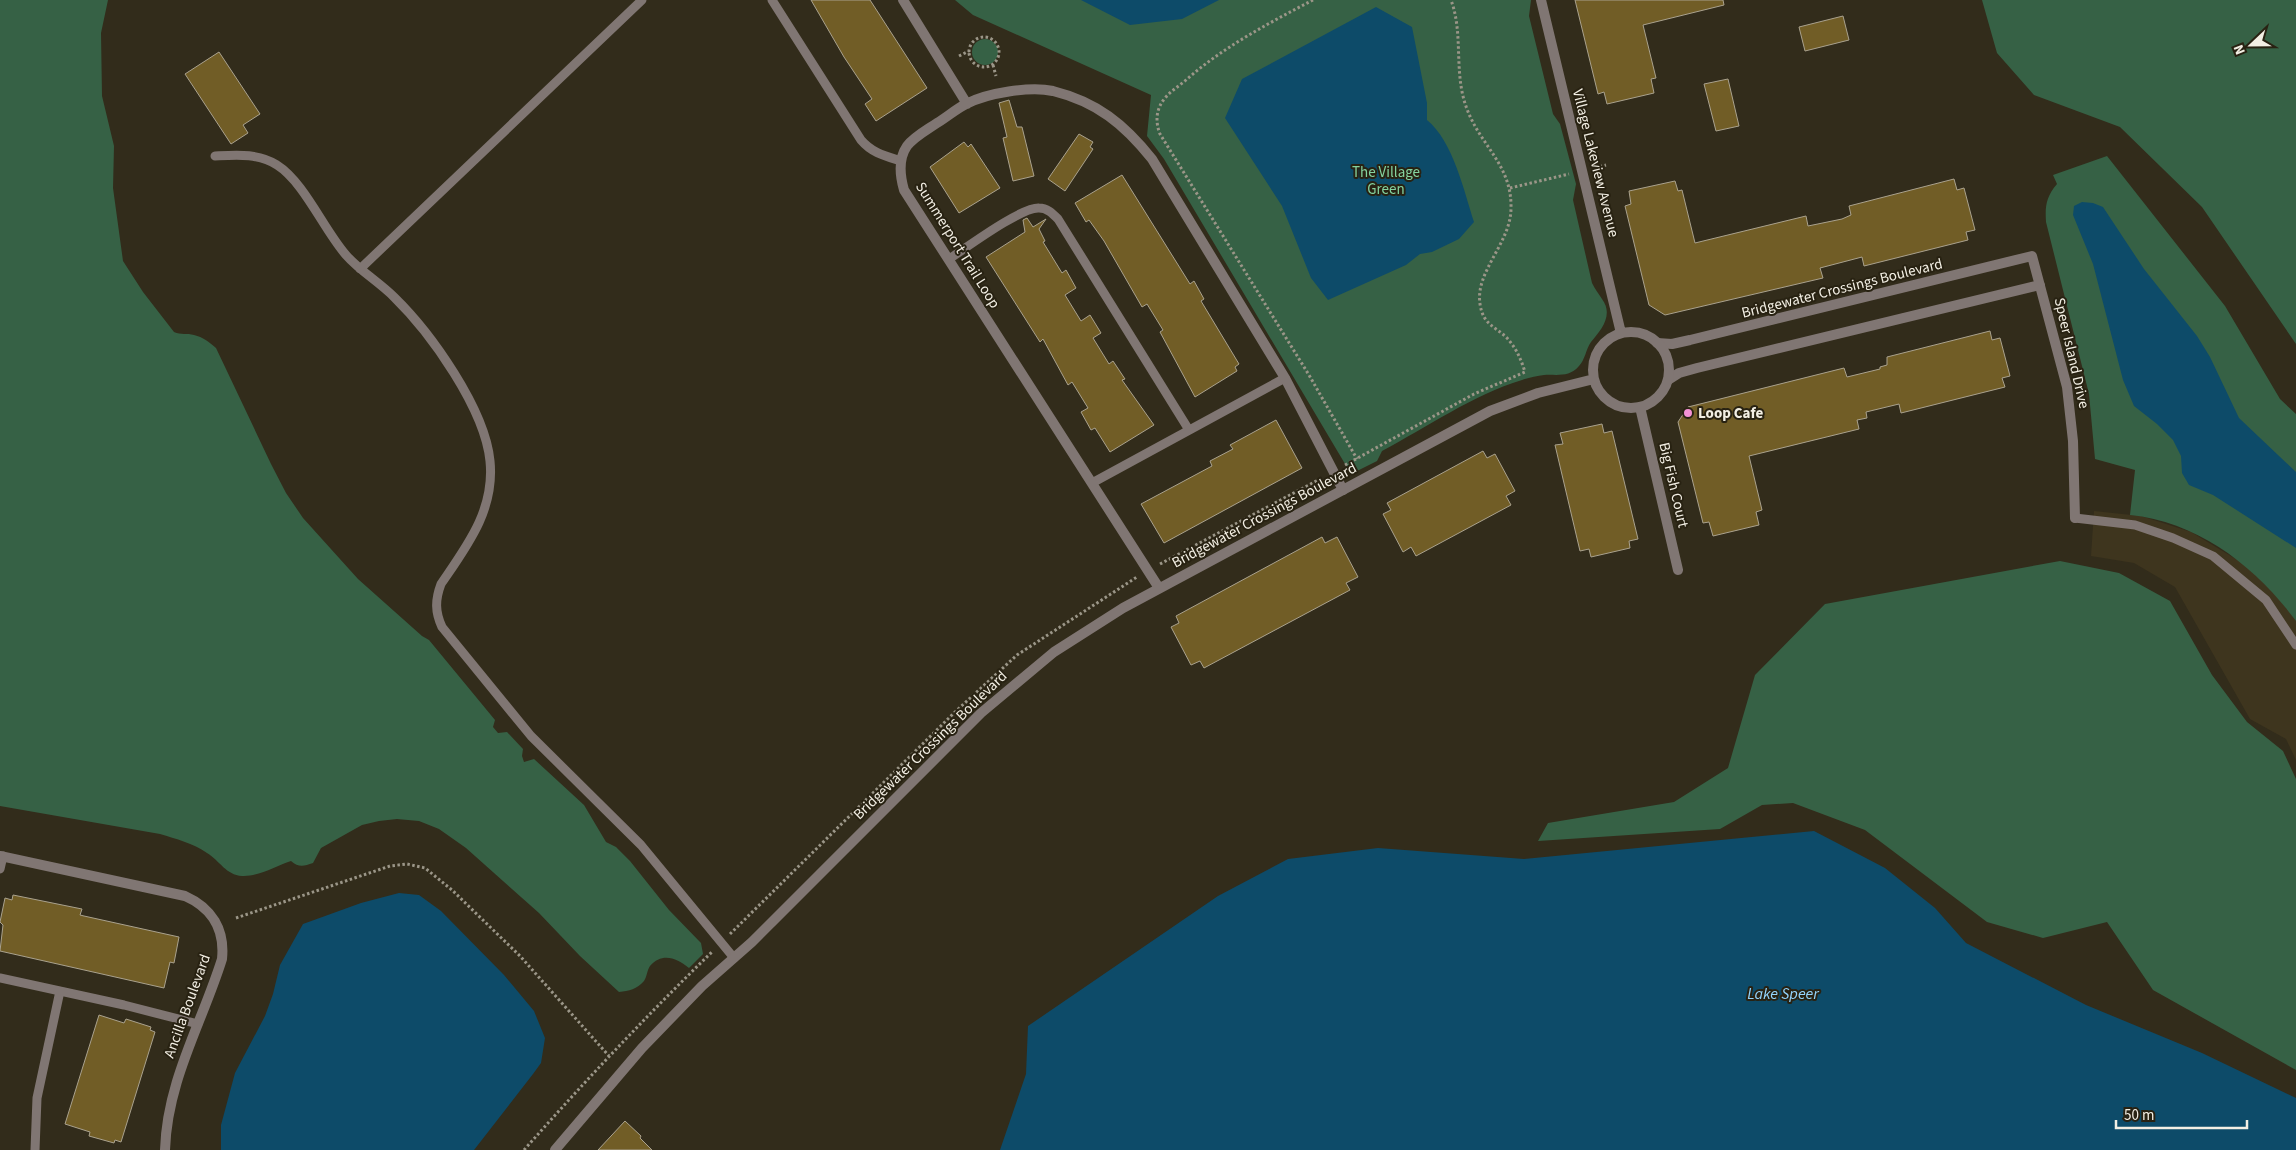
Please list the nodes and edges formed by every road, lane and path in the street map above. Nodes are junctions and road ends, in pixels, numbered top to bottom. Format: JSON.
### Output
{"nodes":[{"id":1,"x":642,"y":0,"type":"edge"},
{"id":2,"x":772,"y":0,"type":"edge"},
{"id":3,"x":903,"y":0,"type":"edge"},
{"id":4,"x":1313,"y":0,"type":"edge"},
{"id":5,"x":1451,"y":0,"type":"edge"},
{"id":6,"x":1541,"y":0,"type":"edge"},
{"id":7,"x":970,"y":51,"type":"junction"},
{"id":8,"x":959,"y":56,"type":"dead end"},
{"id":9,"x":993,"y":64,"type":"junction"},
{"id":10,"x":996,"y":76,"type":"dead end"},
{"id":11,"x":967,"y":104,"type":"junction"},
{"id":12,"x":215,"y":156,"type":"dead end"},
{"id":13,"x":901,"y":162,"type":"junction"},
{"id":14,"x":1606,"y":166,"type":"dead end"},
{"id":15,"x":1582,"y":171,"type":"junction"},
{"id":16,"x":1510,"y":188,"type":"junction"},
{"id":17,"x":2032,"y":256,"type":"joint"},
{"id":18,"x":948,"y":259,"type":"junction"},
{"id":19,"x":360,"y":269,"type":"junction"},
{"id":20,"x":2040,"y":284,"type":"junction"},
{"id":21,"x":1622,"y":333,"type":"junction"},
{"id":22,"x":1657,"y":343,"type":"junction"},
{"id":23,"x":1285,"y":378,"type":"junction"},
{"id":24,"x":1594,"y":379,"type":"junction"},
{"id":25,"x":1668,"y":380,"type":"junction"},
{"id":26,"x":1640,"y":407,"type":"junction"},
{"id":27,"x":1189,"y":430,"type":"junction"},
{"id":28,"x":1092,"y":483,"type":"junction"},
{"id":29,"x":1343,"y":490,"type":"junction"},
{"id":30,"x":2075,"y":518,"type":"joint"},
{"id":31,"x":1678,"y":570,"type":"dead end"},
{"id":32,"x":1160,"y":588,"type":"junction"},
{"id":33,"x":2296,"y":645,"type":"edge"},
{"id":34,"x":1,"y":856,"type":"edge"},
{"id":35,"x":0,"y":869,"type":"edge"},
{"id":36,"x":236,"y":918,"type":"dead end"},
{"id":37,"x":734,"y":958,"type":"junction"},
{"id":38,"x":0,"y":978,"type":"edge"},
{"id":39,"x":60,"y":991,"type":"junction"},
{"id":40,"x":198,"y":1024,"type":"junction"},
{"id":41,"x":609,"y":1056,"type":"dead end"},
{"id":42,"x":35,"y":1150,"type":"edge"},
{"id":43,"x":165,"y":1150,"type":"edge"},
{"id":44,"x":555,"y":1150,"type":"edge"}],
"edges":[{"from":1,"to":19,"type":"lane"},
{"from":2,"to":13,"type":"lane"},
{"from":3,"to":11,"type":"street"},
{"from":4,"to":16,"type":"path"},
{"from":5,"to":16,"type":"path"},
{"from":6,"to":15,"type":"street","name":"Village Lakeview Avenue"},
{"from":7,"to":8,"type":"path"},
{"from":7,"to":9,"type":"path"},
{"from":7,"to":9,"type":"path"},
{"from":9,"to":10,"type":"path"},
{"from":11,"to":13,"type":"street"},
{"from":11,"to":23,"type":"street"},
{"from":12,"to":19,"type":"lane"},
{"from":13,"to":18,"type":"street","name":"Summerport Trail Loop"},
{"from":14,"to":15,"type":"path"},
{"from":15,"to":16,"type":"path"},
{"from":15,"to":21,"type":"street","name":"Village Lakeview Avenue"},
{"from":17,"to":20,"type":"street","name":"Speer Island Drive"},
{"from":17,"to":22,"type":"street","name":"Bridgewater Crossings Boulevard"},
{"from":18,"to":27,"type":"lane"},
{"from":18,"to":28,"type":"street","name":"Summerport Trail Loop"},
{"from":19,"to":37,"type":"lane"},
{"from":20,"to":25,"type":"street"},
{"from":20,"to":30,"type":"street","name":"Speer Island Drive"},
{"from":21,"to":22,"type":"street"},
{"from":21,"to":24,"type":"street"},
{"from":22,"to":25,"type":"street"},
{"from":23,"to":27,"type":"lane"},
{"from":23,"to":29,"type":"street"},
{"from":24,"to":26,"type":"street"},
{"from":24,"to":29,"type":"street","name":"Bridgewater Crossings Boulevard"},
{"from":25,"to":26,"type":"street"},
{"from":26,"to":31,"type":"street","name":"Big Fish Court"},
{"from":27,"to":28,"type":"lane"},
{"from":28,"to":32,"type":"street","name":"Summerport Trail Loop"},
{"from":29,"to":32,"type":"street","name":"Bridgewater Crossings Boulevard"},
{"from":30,"to":33,"type":"lane"},
{"from":32,"to":37,"type":"street","name":"Bridgewater Crossings Boulevard"},
{"from":34,"to":35,"type":"lane"},
{"from":34,"to":40,"type":"street","name":"Ancilla Boulevard"},
{"from":36,"to":41,"type":"path"},
{"from":37,"to":44,"type":"street","name":"Bridgewater Crossings Boulevard"},
{"from":38,"to":39,"type":"lane"},
{"from":39,"to":40,"type":"lane"},
{"from":39,"to":42,"type":"lane"},
{"from":40,"to":43,"type":"street","name":"Ancilla Boulevard"}]}
